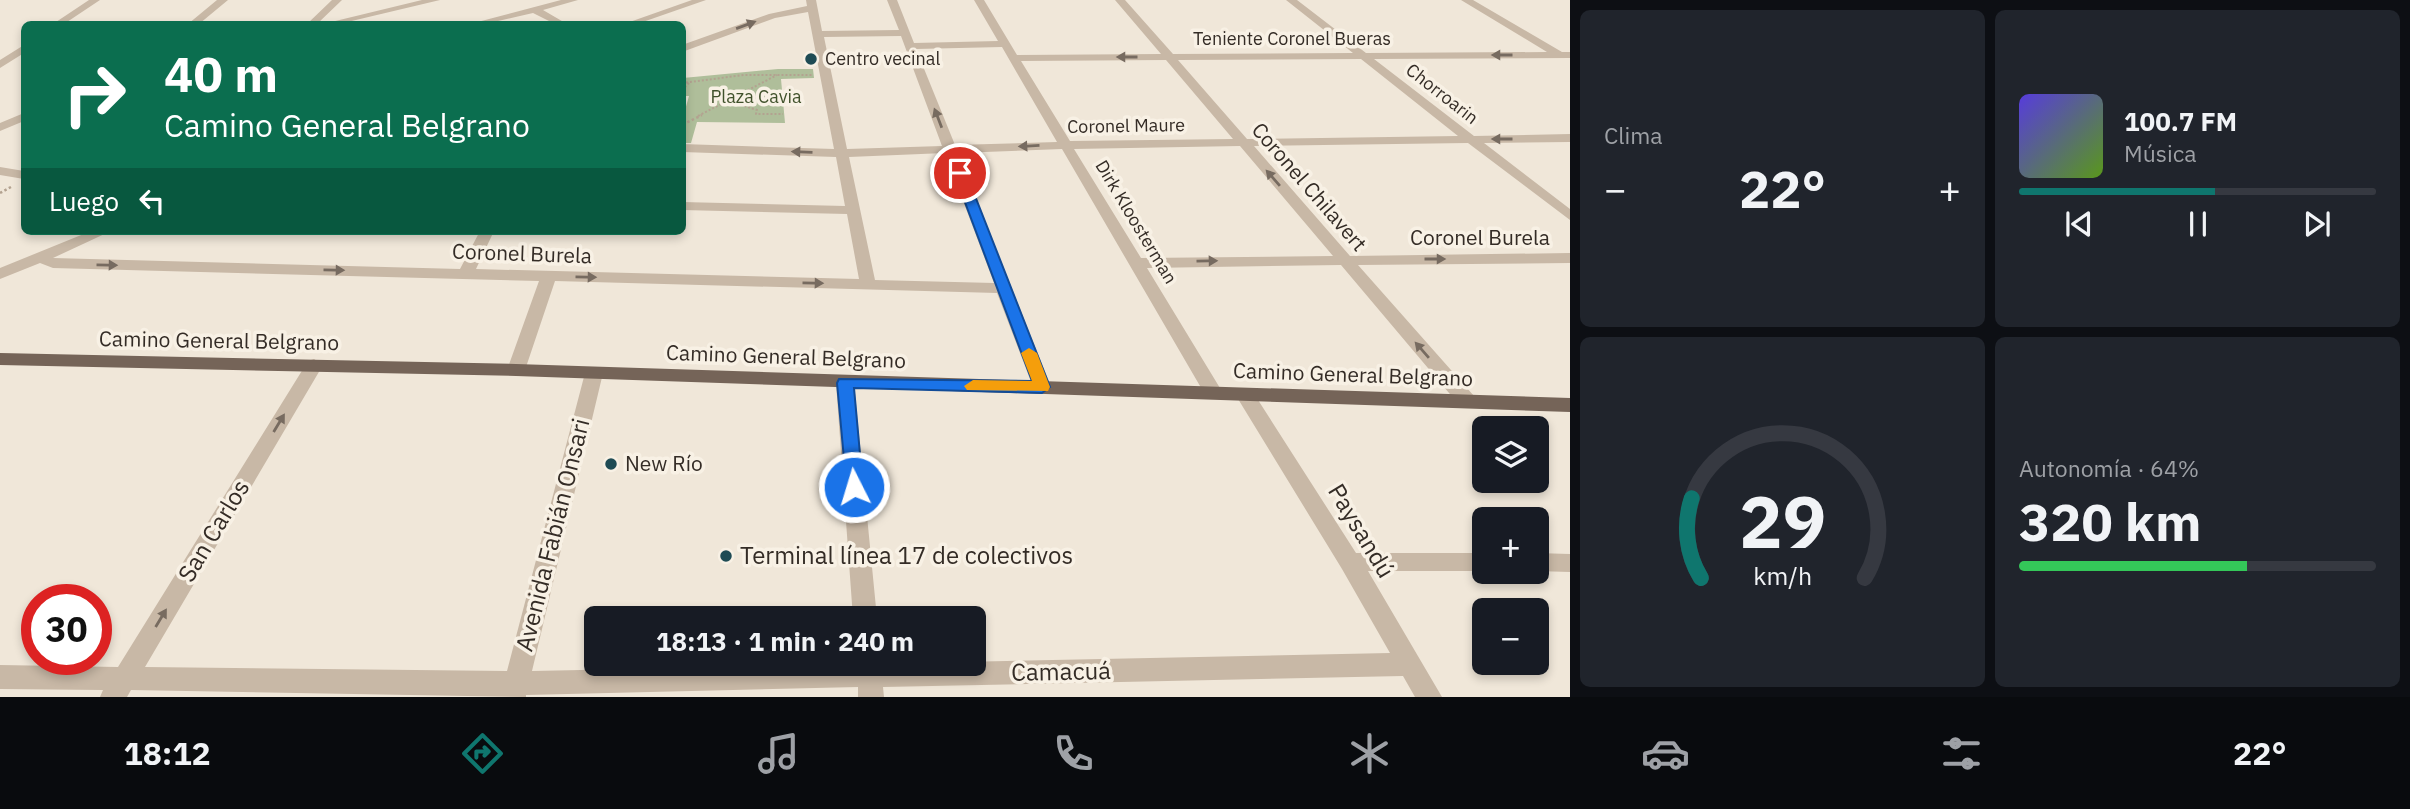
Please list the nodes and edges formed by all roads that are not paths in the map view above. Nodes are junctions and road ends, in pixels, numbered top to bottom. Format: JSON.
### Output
{"nodes":[{"id":1,"x":95,"y":0,"type":"edge"},
{"id":2,"x":223,"y":0,"type":"edge"},
{"id":3,"x":337,"y":0,"type":"edge"},
{"id":4,"x":435,"y":0,"type":"edge"},
{"id":5,"x":573,"y":0,"type":"edge"},
{"id":6,"x":701,"y":0,"type":"edge"},
{"id":7,"x":892,"y":0,"type":"edge"},
{"id":8,"x":979,"y":0,"type":"edge"},
{"id":9,"x":1120,"y":0,"type":"edge"},
{"id":10,"x":1291,"y":0,"type":"edge"},
{"id":11,"x":1466,"y":0,"type":"edge"},
{"id":12,"x":562,"y":1,"type":"edge"},
{"id":13,"x":811,"y":4,"type":"edge"},
{"id":14,"x":535,"y":10,"type":"junction"},
{"id":15,"x":63,"y":21,"type":"edge"},
{"id":16,"x":197,"y":21,"type":"edge"},
{"id":17,"x":315,"y":21,"type":"edge"},
{"id":18,"x":341,"y":21,"type":"edge"},
{"id":19,"x":488,"y":21,"type":"edge"},
{"id":20,"x":556,"y":21,"type":"edge"},
{"id":21,"x":638,"y":21,"type":"edge"},
{"id":22,"x":820,"y":34,"type":"junction"},
{"id":23,"x":908,"y":40,"type":"junction"},
{"id":24,"x":1006,"y":44,"type":"junction"},
{"id":25,"x":686,"y":48,"type":"edge"},
{"id":26,"x":21,"y":50,"type":"edge"},
{"id":27,"x":1366,"y":56,"type":"junction"},
{"id":28,"x":1168,"y":57,"type":"junction"},
{"id":29,"x":1567,"y":57,"type":"edge"},
{"id":30,"x":1014,"y":58,"type":"junction"},
{"id":31,"x":21,"y":61,"type":"edge"},
{"id":32,"x":2,"y":62,"type":"edge"},
{"id":33,"x":21,"y":118,"type":"edge"},
{"id":34,"x":0,"y":127,"type":"edge"},
{"id":35,"x":1570,"y":138,"type":"edge"},
{"id":36,"x":1470,"y":139,"type":"junction"},
{"id":37,"x":1242,"y":142,"type":"junction"},
{"id":38,"x":1067,"y":145,"type":"junction"},
{"id":39,"x":686,"y":148,"type":"edge"},
{"id":40,"x":951,"y":150,"type":"junction"},
{"id":41,"x":844,"y":153,"type":"junction"},
{"id":42,"x":0,"y":171,"type":"edge"},
{"id":43,"x":21,"y":174,"type":"edge"},
{"id":44,"x":686,"y":206,"type":"edge"},
{"id":45,"x":854,"y":210,"type":"junction"},
{"id":46,"x":1570,"y":216,"type":"edge"},
{"id":47,"x":95,"y":235,"type":"edge"},
{"id":48,"x":485,"y":235,"type":"edge"},
{"id":49,"x":40,"y":258,"type":"junction"},
{"id":50,"x":1570,"y":258,"type":"edge"},
{"id":51,"x":1345,"y":259,"type":"junction"},
{"id":52,"x":1139,"y":262,"type":"junction"},
{"id":53,"x":466,"y":273,"type":"junction"},
{"id":54,"x":0,"y":274,"type":"edge"},
{"id":55,"x":549,"y":276,"type":"junction"},
{"id":56,"x":868,"y":284,"type":"junction"},
{"id":57,"x":1004,"y":288,"type":"junction"},
{"id":58,"x":0,"y":359,"type":"edge"},
{"id":59,"x":314,"y":365,"type":"junction"},
{"id":60,"x":516,"y":370,"type":"junction"},
{"id":61,"x":594,"y":373,"type":"junction"},
{"id":62,"x":845,"y":383,"type":"junction"},
{"id":63,"x":1042,"y":387,"type":"junction"},
{"id":64,"x":1214,"y":393,"type":"junction"},
{"id":65,"x":1244,"y":394,"type":"junction"},
{"id":66,"x":1467,"y":401,"type":"junction"},
{"id":67,"x":1570,"y":405,"type":"edge"},
{"id":68,"x":1350,"y":562,"type":"junction"},
{"id":69,"x":1472,"y":562,"type":"edge"},
{"id":70,"x":1549,"y":562,"type":"edge"},
{"id":71,"x":1570,"y":563,"type":"edge"},
{"id":72,"x":864,"y":606,"type":"edge"},
{"id":73,"x":1408,"y":664,"type":"junction"},
{"id":74,"x":0,"y":677,"type":"edge"},
{"id":75,"x":870,"y":679,"type":"edge"},
{"id":76,"x":120,"y":687,"type":"edge"},
{"id":77,"x":515,"y":690,"type":"edge"},
{"id":78,"x":1429,"y":697,"type":"edge"}],
"edges":[{"from":1,"to":15,"type":"street"},
{"from":2,"to":16,"type":"street"},
{"from":3,"to":17,"type":"street"},
{"from":4,"to":18,"type":"street"},
{"from":5,"to":12,"type":"street"},
{"from":6,"to":21,"type":"street"},
{"from":7,"to":23,"type":"street"},
{"from":8,"to":24,"type":"street","name":"Dirk Kloosterman"},
{"from":9,"to":28,"type":"street","name":"Coronel Chilavert"},
{"from":10,"to":27,"type":"street","name":"Chorroarin"},
{"from":11,"to":29,"type":"street"},
{"from":12,"to":14,"type":"street"},
{"from":13,"to":22,"type":"street"},
{"from":25,"to":13,"type":"street","one_way":true},
{"from":14,"to":19,"type":"street"},
{"from":14,"to":20,"type":"street"},
{"from":22,"to":23,"type":"street"},
{"from":22,"to":41,"type":"street"},
{"from":23,"to":24,"type":"street"},
{"from":40,"to":23,"type":"street","one_way":true},
{"from":24,"to":30,"type":"street","name":"Dirk Kloosterman"},
{"from":26,"to":32,"type":"street"},
{"from":27,"to":28,"type":"street","name":"Teniente Coronel Bueras"},
{"from":29,"to":27,"type":"street","name":"Teniente Coronel Bueras","one_way":true},
{"from":27,"to":36,"type":"street","name":"Chorroarin"},
{"from":28,"to":30,"type":"street","name":"Teniente Coronel Bueras","one_way":true},
{"from":28,"to":37,"type":"street","name":"Coronel Chilavert"},
{"from":30,"to":38,"type":"street","name":"Dirk Kloosterman"},
{"from":31,"to":32,"type":"street"},
{"from":33,"to":34,"type":"street"},
{"from":35,"to":36,"type":"street","name":"Coronel Maure","one_way":true},
{"from":36,"to":37,"type":"street","name":"Coronel Maure"},
{"from":36,"to":46,"type":"street","name":"Chorroarin"},
{"from":37,"to":38,"type":"street","name":"Coronel Maure"},
{"from":51,"to":37,"type":"street","name":"Coronel Chilavert","one_way":true},
{"from":38,"to":40,"type":"street","name":"Coronel Maure","one_way":true},
{"from":38,"to":52,"type":"street","name":"Dirk Kloosterman"},
{"from":41,"to":39,"type":"street","name":"Coronel Maure","one_way":true},
{"from":40,"to":41,"type":"street","name":"Coronel Maure"},
{"from":40,"to":57,"type":"street"},
{"from":41,"to":45,"type":"street"},
{"from":42,"to":43,"type":"street"},
{"from":44,"to":45,"type":"street"},
{"from":45,"to":56,"type":"street"},
{"from":47,"to":49,"type":"street"},
{"from":48,"to":53,"type":"street"},
{"from":49,"to":53,"type":"street","name":"Coronel Burela","one_way":true},
{"from":49,"to":54,"type":"street"},
{"from":51,"to":50,"type":"street","name":"Coronel Burela","one_way":true},
{"from":52,"to":51,"type":"street","name":"Coronel Burela","one_way":true},
{"from":66,"to":51,"type":"street","name":"Coronel Chilavert","one_way":true},
{"from":52,"to":64,"type":"street","name":"Dirk Kloosterman"},
{"from":53,"to":55,"type":"street","name":"Coronel Burela"},
{"from":55,"to":56,"type":"street","name":"Coronel Burela","one_way":true},
{"from":55,"to":60,"type":"street"},
{"from":56,"to":57,"type":"street","name":"Coronel Burela"},
{"from":57,"to":63,"type":"street"},
{"from":58,"to":59,"type":"main road","name":"Camino General Belgrano"},
{"from":59,"to":60,"type":"main road","name":"Camino General Belgrano"},
{"from":76,"to":59,"type":"street","name":"San Carlos","one_way":true},
{"from":60,"to":61,"type":"main road","name":"Camino General Belgrano"},
{"from":61,"to":62,"type":"main road","name":"Camino General Belgrano"},
{"from":61,"to":77,"type":"street","name":"Avenida Fabián Onsari"},
{"from":62,"to":63,"type":"main road","name":"Camino General Belgrano"},
{"from":62,"to":72,"type":"street"},
{"from":63,"to":64,"type":"main road","name":"Camino General Belgrano"},
{"from":64,"to":65,"type":"main road","name":"Camino General Belgrano"},
{"from":65,"to":66,"type":"main road","name":"Camino General Belgrano"},
{"from":65,"to":68,"type":"street","name":"Paysandú"},
{"from":66,"to":67,"type":"main road","name":"Camino General Belgrano"},
{"from":68,"to":69,"type":"street"},
{"from":68,"to":73,"type":"street","name":"Paysandú"},
{"from":70,"to":71,"type":"street"},
{"from":73,"to":75,"type":"street","name":"Camacuá"},
{"from":73,"to":78,"type":"street","name":"Paysandú"},
{"from":74,"to":76,"type":"street","name":"Camacuá"},
{"from":75,"to":77,"type":"street","name":"Camacuá"},
{"from":76,"to":77,"type":"street","name":"Camacuá"}]}
